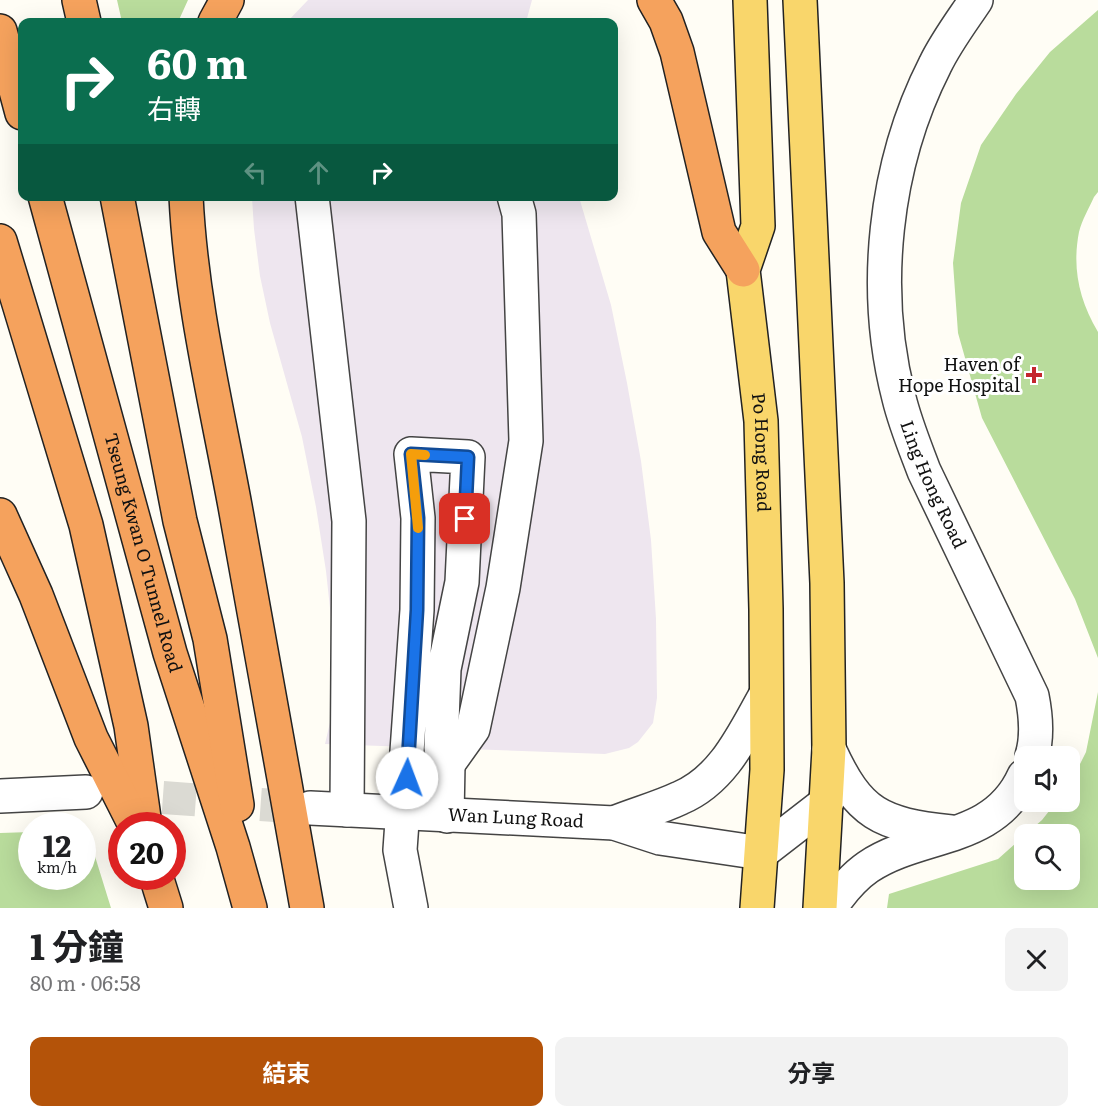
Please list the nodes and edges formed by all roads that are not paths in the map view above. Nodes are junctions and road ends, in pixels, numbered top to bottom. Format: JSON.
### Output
{"nodes":[{"id":1,"x":80,"y":0,"type":"edge"},
{"id":2,"x":227,"y":0,"type":"edge"},
{"id":3,"x":654,"y":0,"type":"edge"},
{"id":4,"x":750,"y":0,"type":"edge"},
{"id":5,"x":800,"y":0,"type":"edge"},
{"id":6,"x":976,"y":0,"type":"edge"},
{"id":7,"x":83,"y":18,"type":"edge"},
{"id":8,"x":217,"y":18,"type":"edge"},
{"id":9,"x":0,"y":31,"type":"edge"},
{"id":10,"x":18,"y":98,"type":"edge"},
{"id":11,"x":46,"y":201,"type":"edge"},
{"id":12,"x":118,"y":201,"type":"edge"},
{"id":13,"x":186,"y":201,"type":"edge"},
{"id":14,"x":313,"y":201,"type":"edge"},
{"id":15,"x":515,"y":201,"type":"edge"},
{"id":16,"x":0,"y":241,"type":"edge"},
{"id":17,"x":743,"y":270,"type":"junction"},
{"id":18,"x":0,"y":515,"type":"edge"},
{"id":19,"x":765,"y":696,"type":"junction"},
{"id":20,"x":1034,"y":746,"type":"edge"},
{"id":21,"x":829,"y":749,"type":"junction"},
{"id":22,"x":448,"y":764,"type":"junction"},
{"id":23,"x":86,"y":792,"type":"tunnel mouth"},
{"id":24,"x":1014,"y":793,"type":"edge"},
{"id":25,"x":0,"y":796,"type":"edge"},
{"id":26,"x":827,"y":802,"type":"junction"},
{"id":27,"x":310,"y":808,"type":"tunnel mouth"},
{"id":28,"x":347,"y":810,"type":"junction"},
{"id":29,"x":128,"y":812,"type":"edge"},
{"id":30,"x":143,"y":812,"type":"edge"},
{"id":31,"x":402,"y":813,"type":"junction"},
{"id":32,"x":447,"y":816,"type":"junction"},
{"id":33,"x":614,"y":823,"type":"junction"},
{"id":34,"x":956,"y":833,"type":"junction"},
{"id":35,"x":761,"y":853,"type":"junction"},
{"id":36,"x":160,"y":890,"type":"edge"},
{"id":37,"x":166,"y":908,"type":"edge"},
{"id":38,"x":251,"y":908,"type":"edge"},
{"id":39,"x":307,"y":908,"type":"edge"},
{"id":40,"x":411,"y":908,"type":"edge"},
{"id":41,"x":757,"y":908,"type":"edge"},
{"id":42,"x":820,"y":908,"type":"edge"},
{"id":43,"x":830,"y":908,"type":"edge"}],
"edges":[{"from":1,"to":7,"type":"highway"},
{"from":2,"to":8,"type":"highway"},
{"from":3,"to":17,"type":"highway"},
{"from":4,"to":17,"type":"main road","name":"Po Hong Road"},
{"from":5,"to":21,"type":"main road"},
{"from":6,"to":20,"type":"street","name":"Ling Hong Road"},
{"from":9,"to":10,"type":"highway"},
{"from":11,"to":38,"type":"highway","name":"Tseung Kwan O Tunnel Road"},
{"from":12,"to":38,"type":"highway"},
{"from":13,"to":39,"type":"highway"},
{"from":14,"to":28,"type":"street"},
{"from":15,"to":22,"type":"street"},
{"from":16,"to":30,"type":"highway"},
{"from":17,"to":19,"type":"main road","name":"Po Hong Road"},
{"from":18,"to":29,"type":"highway"},
{"from":19,"to":33,"type":"street","name":"Wan Lung Road"},
{"from":19,"to":35,"type":"main road","name":"Po Hong Road"},
{"from":21,"to":26,"type":"main road"},
{"from":21,"to":34,"type":"street"},
{"from":22,"to":31,"type":"street"},
{"from":22,"to":32,"type":"street"},
{"from":23,"to":25,"type":"street"},
{"from":24,"to":34,"type":"street"},
{"from":26,"to":35,"type":"street"},
{"from":26,"to":42,"type":"main road"},
{"from":27,"to":28,"type":"street","name":"Wan Lung Road"},
{"from":28,"to":31,"type":"street","name":"Wan Lung Road"},
{"from":31,"to":32,"type":"street","name":"Wan Lung Road"},
{"from":31,"to":40,"type":"street"},
{"from":32,"to":33,"type":"street","name":"Wan Lung Road"},
{"from":33,"to":35,"type":"street","name":"Wan Lung Road"},
{"from":34,"to":43,"type":"street"},
{"from":35,"to":41,"type":"main road","name":"Po Hong Road"},
{"from":36,"to":37,"type":"highway"}]}
